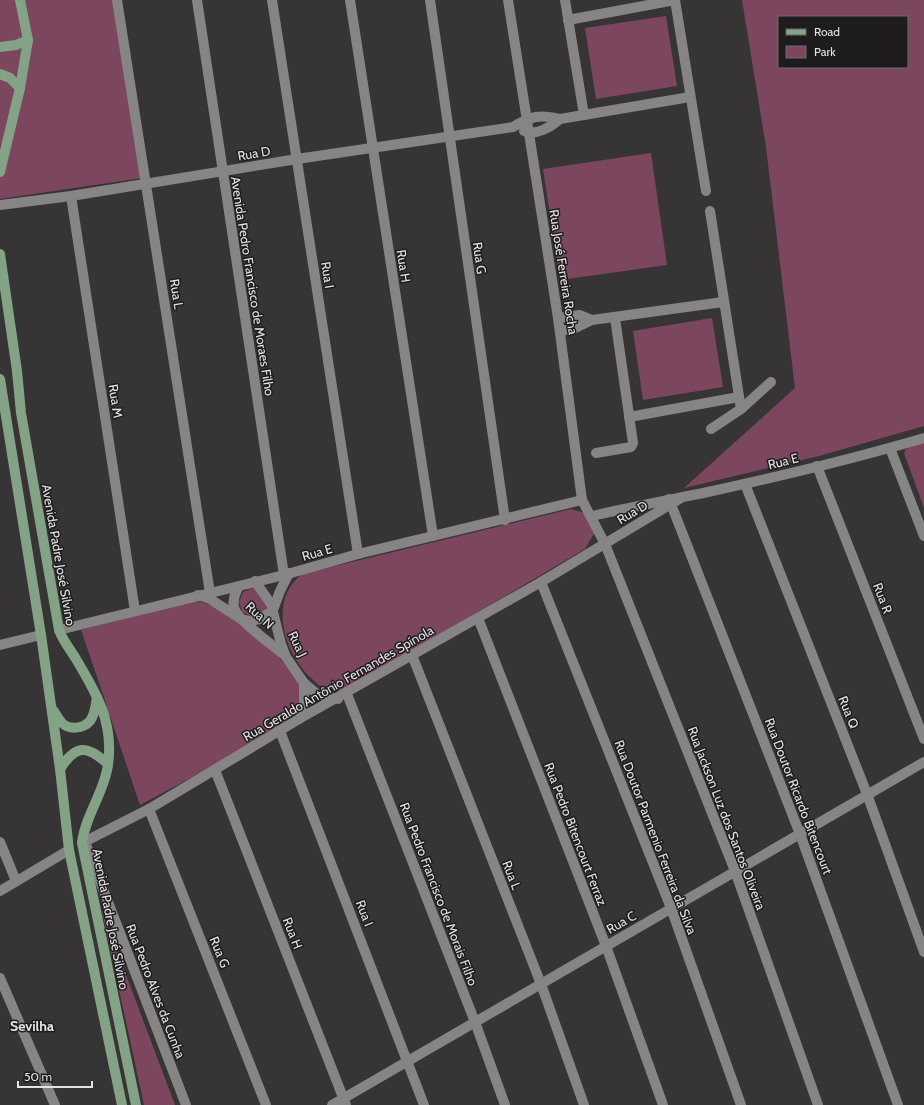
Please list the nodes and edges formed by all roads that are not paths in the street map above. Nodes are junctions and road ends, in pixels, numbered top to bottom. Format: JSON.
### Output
{"nodes":[{"id":1,"x":20,"y":0,"type":"edge"},
{"id":2,"x":117,"y":0,"type":"edge"},
{"id":3,"x":197,"y":0,"type":"edge"},
{"id":4,"x":272,"y":0,"type":"edge"},
{"id":5,"x":350,"y":0,"type":"edge"},
{"id":6,"x":430,"y":0,"type":"edge"},
{"id":7,"x":508,"y":0,"type":"edge"},
{"id":8,"x":565,"y":0,"type":"edge"},
{"id":9,"x":675,"y":0,"type":"edge"},
{"id":10,"x":568,"y":20,"type":"junction"},
{"id":11,"x":28,"y":40,"type":"junction"},
{"id":12,"x":0,"y":47,"type":"edge"},
{"id":13,"x":0,"y":74,"type":"edge"},
{"id":14,"x":20,"y":88,"type":"junction"},
{"id":15,"x":690,"y":97,"type":"junction"},
{"id":16,"x":584,"y":115,"type":"junction"},
{"id":17,"x":527,"y":119,"type":"junction"},
{"id":18,"x":560,"y":119,"type":"junction"},
{"id":19,"x":513,"y":127,"type":"junction"},
{"id":20,"x":529,"y":133,"type":"junction"},
{"id":21,"x":449,"y":136,"type":"junction"},
{"id":22,"x":373,"y":147,"type":"junction"},
{"id":23,"x":297,"y":159,"type":"junction"},
{"id":24,"x":222,"y":171,"type":"junction"},
{"id":25,"x":0,"y":172,"type":"edge"},
{"id":26,"x":147,"y":183,"type":"junction"},
{"id":27,"x":706,"y":191,"type":"dead end"},
{"id":28,"x":71,"y":196,"type":"junction"},
{"id":29,"x":0,"y":205,"type":"edge"},
{"id":30,"x":710,"y":211,"type":"dead end"},
{"id":31,"x":0,"y":254,"type":"edge"},
{"id":32,"x":724,"y":302,"type":"junction"},
{"id":33,"x":558,"y":318,"type":"junction"},
{"id":34,"x":615,"y":318,"type":"junction"},
{"id":35,"x":592,"y":320,"type":"junction"},
{"id":36,"x":560,"y":331,"type":"junction"},
{"id":37,"x":0,"y":379,"type":"edge"},
{"id":38,"x":771,"y":382,"type":"dead end"},
{"id":39,"x":739,"y":397,"type":"junction"},
{"id":40,"x":741,"y":408,"type":"junction"},
{"id":41,"x":629,"y":417,"type":"junction"},
{"id":42,"x":711,"y":429,"type":"dead end"},
{"id":43,"x":924,"y":438,"type":"edge"},
{"id":44,"x":890,"y":448,"type":"junction"},
{"id":45,"x":596,"y":453,"type":"dead end"},
{"id":46,"x":817,"y":466,"type":"junction"},
{"id":47,"x":745,"y":484,"type":"junction"},
{"id":48,"x":582,"y":500,"type":"junction"},
{"id":49,"x":671,"y":501,"type":"junction"},
{"id":50,"x":592,"y":516,"type":"junction"},
{"id":51,"x":505,"y":520,"type":"junction"},
{"id":52,"x":433,"y":536,"type":"junction"},
{"id":53,"x":924,"y":536,"type":"edge"},
{"id":54,"x":605,"y":544,"type":"junction"},
{"id":55,"x":358,"y":554,"type":"junction"},
{"id":56,"x":287,"y":574,"type":"junction"},
{"id":57,"x":255,"y":581,"type":"junction"},
{"id":58,"x":541,"y":582,"type":"junction"},
{"id":59,"x":239,"y":586,"type":"junction"},
{"id":60,"x":210,"y":593,"type":"junction"},
{"id":61,"x":198,"y":595,"type":"junction"},
{"id":62,"x":274,"y":610,"type":"junction"},
{"id":63,"x":135,"y":611,"type":"junction"},
{"id":64,"x":242,"y":618,"type":"junction"},
{"id":65,"x":478,"y":618,"type":"junction"},
{"id":66,"x":59,"y":630,"type":"junction"},
{"id":67,"x":41,"y":635,"type":"junction"},
{"id":68,"x":0,"y":645,"type":"edge"},
{"id":69,"x":412,"y":655,"type":"junction"},
{"id":70,"x":286,"y":657,"type":"junction"},
{"id":71,"x":304,"y":683,"type":"junction"},
{"id":72,"x":342,"y":696,"type":"junction"},
{"id":73,"x":97,"y":697,"type":"junction"},
{"id":74,"x":51,"y":708,"type":"junction"},
{"id":75,"x":299,"y":719,"type":"junction"},
{"id":76,"x":280,"y":731,"type":"junction"},
{"id":77,"x":924,"y":739,"type":"edge"},
{"id":78,"x":924,"y":762,"type":"edge"},
{"id":79,"x":108,"y":764,"type":"junction"},
{"id":80,"x":60,"y":769,"type":"junction"},
{"id":81,"x":215,"y":770,"type":"junction"},
{"id":82,"x":867,"y":794,"type":"junction"},
{"id":83,"x":149,"y":809,"type":"junction"},
{"id":84,"x":800,"y":834,"type":"junction"},
{"id":85,"x":0,"y":842,"type":"edge"},
{"id":86,"x":84,"y":843,"type":"junction"},
{"id":87,"x":69,"y":850,"type":"junction"},
{"id":88,"x":735,"y":871,"type":"junction"},
{"id":89,"x":16,"y":881,"type":"junction"},
{"id":90,"x":0,"y":891,"type":"edge"},
{"id":91,"x":671,"y":908,"type":"junction"},
{"id":92,"x":606,"y":946,"type":"junction"},
{"id":93,"x":924,"y":952,"type":"edge"},
{"id":94,"x":0,"y":978,"type":"edge"},
{"id":95,"x":541,"y":984,"type":"junction"},
{"id":96,"x":475,"y":1022,"type":"junction"},
{"id":97,"x":408,"y":1060,"type":"junction"},
{"id":98,"x":345,"y":1102,"type":"edge"},
{"id":99,"x":55,"y":1105,"type":"edge"},
{"id":100,"x":122,"y":1105,"type":"edge"},
{"id":101,"x":136,"y":1105,"type":"edge"},
{"id":102,"x":186,"y":1105,"type":"edge"},
{"id":103,"x":266,"y":1105,"type":"edge"},
{"id":104,"x":332,"y":1105,"type":"edge"},
{"id":105,"x":424,"y":1105,"type":"edge"},
{"id":106,"x":505,"y":1105,"type":"edge"},
{"id":107,"x":584,"y":1105,"type":"edge"},
{"id":108,"x":663,"y":1105,"type":"edge"},
{"id":109,"x":741,"y":1105,"type":"edge"},
{"id":110,"x":818,"y":1105,"type":"edge"},
{"id":111,"x":898,"y":1105,"type":"edge"}],
"edges":[{"from":1,"to":11,"type":"main road"},
{"from":2,"to":26,"type":"street","name":"Rua L"},
{"from":3,"to":24,"type":"street","name":"Avenida Pedro Francisco de Moraes Filho"},
{"from":4,"to":23,"type":"street","name":"Rua I"},
{"from":5,"to":22,"type":"street","name":"Rua H"},
{"from":6,"to":21,"type":"street","name":"Rua G"},
{"from":7,"to":17,"type":"street","name":"Rua José Ferreira Rocha"},
{"from":8,"to":10,"type":"street"},
{"from":9,"to":10,"type":"street"},
{"from":9,"to":15,"type":"street"},
{"from":10,"to":16,"type":"street"},
{"from":11,"to":12,"type":"main road"},
{"from":11,"to":14,"type":"main road"},
{"from":13,"to":14,"type":"main road"},
{"from":14,"to":25,"type":"main road"},
{"from":15,"to":16,"type":"street"},
{"from":15,"to":27,"type":"street"},
{"from":16,"to":18,"type":"street"},
{"from":17,"to":18,"type":"street"},
{"from":17,"to":19,"type":"street","name":"Rua D"},
{"from":17,"to":20,"type":"street","name":"Rua José Ferreira Rocha"},
{"from":18,"to":20,"type":"street"},
{"from":19,"to":20,"type":"street","name":"Rua D"},
{"from":19,"to":21,"type":"street","name":"Rua D"},
{"from":20,"to":33,"type":"street","name":"Rua José Ferreira Rocha"},
{"from":21,"to":22,"type":"street","name":"Rua D"},
{"from":21,"to":51,"type":"street","name":"Rua G"},
{"from":22,"to":23,"type":"street","name":"Rua D"},
{"from":22,"to":52,"type":"street","name":"Rua H"},
{"from":23,"to":24,"type":"street","name":"Rua D"},
{"from":23,"to":55,"type":"street","name":"Rua I"},
{"from":24,"to":26,"type":"street","name":"Rua D"},
{"from":24,"to":56,"type":"street","name":"Avenida Pedro Francisco de Moraes Filho"},
{"from":26,"to":28,"type":"street","name":"Rua D"},
{"from":26,"to":60,"type":"street","name":"Rua L"},
{"from":28,"to":29,"type":"street","name":"Rua D"},
{"from":28,"to":63,"type":"street","name":"Rua M"},
{"from":30,"to":32,"type":"street"},
{"from":31,"to":66,"type":"main road","name":"Avenida Padre José Silvino"},
{"from":32,"to":34,"type":"street"},
{"from":32,"to":39,"type":"street"},
{"from":33,"to":35,"type":"street"},
{"from":33,"to":36,"type":"street","name":"Rua José Ferreira Rocha"},
{"from":34,"to":35,"type":"street"},
{"from":34,"to":41,"type":"street"},
{"from":35,"to":36,"type":"street"},
{"from":36,"to":48,"type":"street","name":"Rua José Ferreira Rocha"},
{"from":37,"to":67,"type":"main road","name":"Avenida Padre José Silvino"},
{"from":38,"to":40,"type":"street"},
{"from":39,"to":40,"type":"street"},
{"from":39,"to":41,"type":"street"},
{"from":40,"to":42,"type":"street"},
{"from":41,"to":45,"type":"street"},
{"from":43,"to":44,"type":"street"},
{"from":44,"to":46,"type":"street","name":"Rua E"},
{"from":44,"to":53,"type":"street"},
{"from":46,"to":47,"type":"street","name":"Rua E"},
{"from":46,"to":77,"type":"street","name":"Rua R"},
{"from":47,"to":49,"type":"street","name":"Rua E"},
{"from":47,"to":82,"type":"street","name":"Rua Q"},
{"from":48,"to":50,"type":"street","name":"Rua José Ferreira Rocha"},
{"from":48,"to":51,"type":"street","name":"Rua E"},
{"from":49,"to":50,"type":"street","name":"Rua E"},
{"from":49,"to":54,"type":"street","name":"Rua D"},
{"from":49,"to":84,"type":"street","name":"Rua Doutor Ricardo Bitencourt"},
{"from":50,"to":54,"type":"street","name":"Rua José Ferreira Rocha"},
{"from":51,"to":52,"type":"street","name":"Rua E"},
{"from":52,"to":55,"type":"street","name":"Rua E"},
{"from":54,"to":58,"type":"street","name":"Rua Geraldo Antônio Fernandes Spínola"},
{"from":54,"to":88,"type":"street","name":"Rua Jackson Luz dos Santos Oliveira"},
{"from":55,"to":56,"type":"street","name":"Rua E"},
{"from":56,"to":57,"type":"street","name":"Rua E"},
{"from":56,"to":62,"type":"street"},
{"from":57,"to":59,"type":"street","name":"Rua E"},
{"from":57,"to":62,"type":"street","name":"Rua J"},
{"from":58,"to":65,"type":"street","name":"Rua Geraldo Antônio Fernandes Spínola"},
{"from":58,"to":91,"type":"street","name":"Rua Doutor Parmenio Ferreira da Silva"},
{"from":59,"to":60,"type":"street","name":"Rua E"},
{"from":59,"to":64,"type":"street","name":"Rua N"},
{"from":60,"to":61,"type":"street","name":"Rua E"},
{"from":61,"to":63,"type":"street","name":"Rua E"},
{"from":61,"to":64,"type":"street"},
{"from":62,"to":64,"type":"street"},
{"from":62,"to":70,"type":"street","name":"Rua J"},
{"from":63,"to":66,"type":"street","name":"Rua E"},
{"from":64,"to":70,"type":"street","name":"Rua N"},
{"from":65,"to":69,"type":"street","name":"Rua Geraldo Antônio Fernandes Spínola"},
{"from":65,"to":92,"type":"street","name":"Rua Pedro Bitencourt Ferraz"},
{"from":66,"to":73,"type":"main road","name":"Avenida Padre José Silvino"},
{"from":67,"to":68,"type":"street"},
{"from":67,"to":74,"type":"main road","name":"Avenida Padre José Silvino"},
{"from":69,"to":72,"type":"street","name":"Rua Geraldo Antônio Fernandes Spínola"},
{"from":69,"to":95,"type":"street","name":"Rua L"},
{"from":70,"to":71,"type":"street","name":"Rua J"},
{"from":71,"to":72,"type":"street","name":"Rua J"},
{"from":71,"to":75,"type":"street"},
{"from":72,"to":75,"type":"street","name":"Rua Geraldo Antônio Fernandes Spínola"},
{"from":72,"to":96,"type":"street","name":"Rua Pedro Francisco de Morais Filho"},
{"from":73,"to":74,"type":"main road"},
{"from":73,"to":79,"type":"main road","name":"Avenida Padre José Silvino"},
{"from":74,"to":80,"type":"main road","name":"Avenida Padre José Silvino"},
{"from":75,"to":76,"type":"street","name":"Rua Geraldo Antônio Fernandes Spínola"},
{"from":76,"to":81,"type":"street","name":"Rua Geraldo Antônio Fernandes Spínola"},
{"from":76,"to":97,"type":"street","name":"Rua I"},
{"from":78,"to":82,"type":"street","name":"Rua C"},
{"from":79,"to":80,"type":"main road"},
{"from":79,"to":86,"type":"main road","name":"Avenida Padre José Silvino"},
{"from":80,"to":87,"type":"main road","name":"Avenida Padre José Silvino"},
{"from":81,"to":83,"type":"street","name":"Rua Geraldo Antônio Fernandes Spínola"},
{"from":81,"to":98,"type":"street","name":"Rua H"},
{"from":82,"to":84,"type":"street","name":"Rua C"},
{"from":82,"to":93,"type":"street","name":"Rua Q"},
{"from":83,"to":86,"type":"street","name":"Rua Geraldo Antônio Fernandes Spínola"},
{"from":83,"to":103,"type":"street","name":"Rua G"},
{"from":84,"to":88,"type":"street","name":"Rua C"},
{"from":84,"to":111,"type":"street","name":"Rua Doutor Ricardo Bitencourt"},
{"from":85,"to":89,"type":"street"},
{"from":86,"to":101,"type":"main road","name":"Avenida Padre José Silvino"},
{"from":86,"to":102,"type":"street","name":"Rua Pedro Alves da Cunha"},
{"from":87,"to":89,"type":"street"},
{"from":87,"to":100,"type":"main road","name":"Avenida Padre José Silvino"},
{"from":88,"to":91,"type":"street","name":"Rua C"},
{"from":88,"to":110,"type":"street","name":"Rua Jackson Luz dos Santos Oliveira"},
{"from":89,"to":90,"type":"street"},
{"from":91,"to":92,"type":"street","name":"Rua C"},
{"from":91,"to":109,"type":"street","name":"Rua Doutor Parmenio Ferreira da Silva"},
{"from":92,"to":95,"type":"street","name":"Rua C"},
{"from":92,"to":108,"type":"street","name":"Rua Pedro Bitencourt Ferraz"},
{"from":94,"to":99,"type":"street"},
{"from":95,"to":96,"type":"street","name":"Rua C"},
{"from":95,"to":107,"type":"street","name":"Rua L"},
{"from":96,"to":97,"type":"street","name":"Rua C"},
{"from":96,"to":106,"type":"street","name":"Rua Pedro Francisco de Morais Filho"},
{"from":97,"to":98,"type":"street","name":"Rua C"},
{"from":97,"to":105,"type":"street","name":"Rua I"},
{"from":98,"to":104,"type":"street","name":"Rua C"}]}
